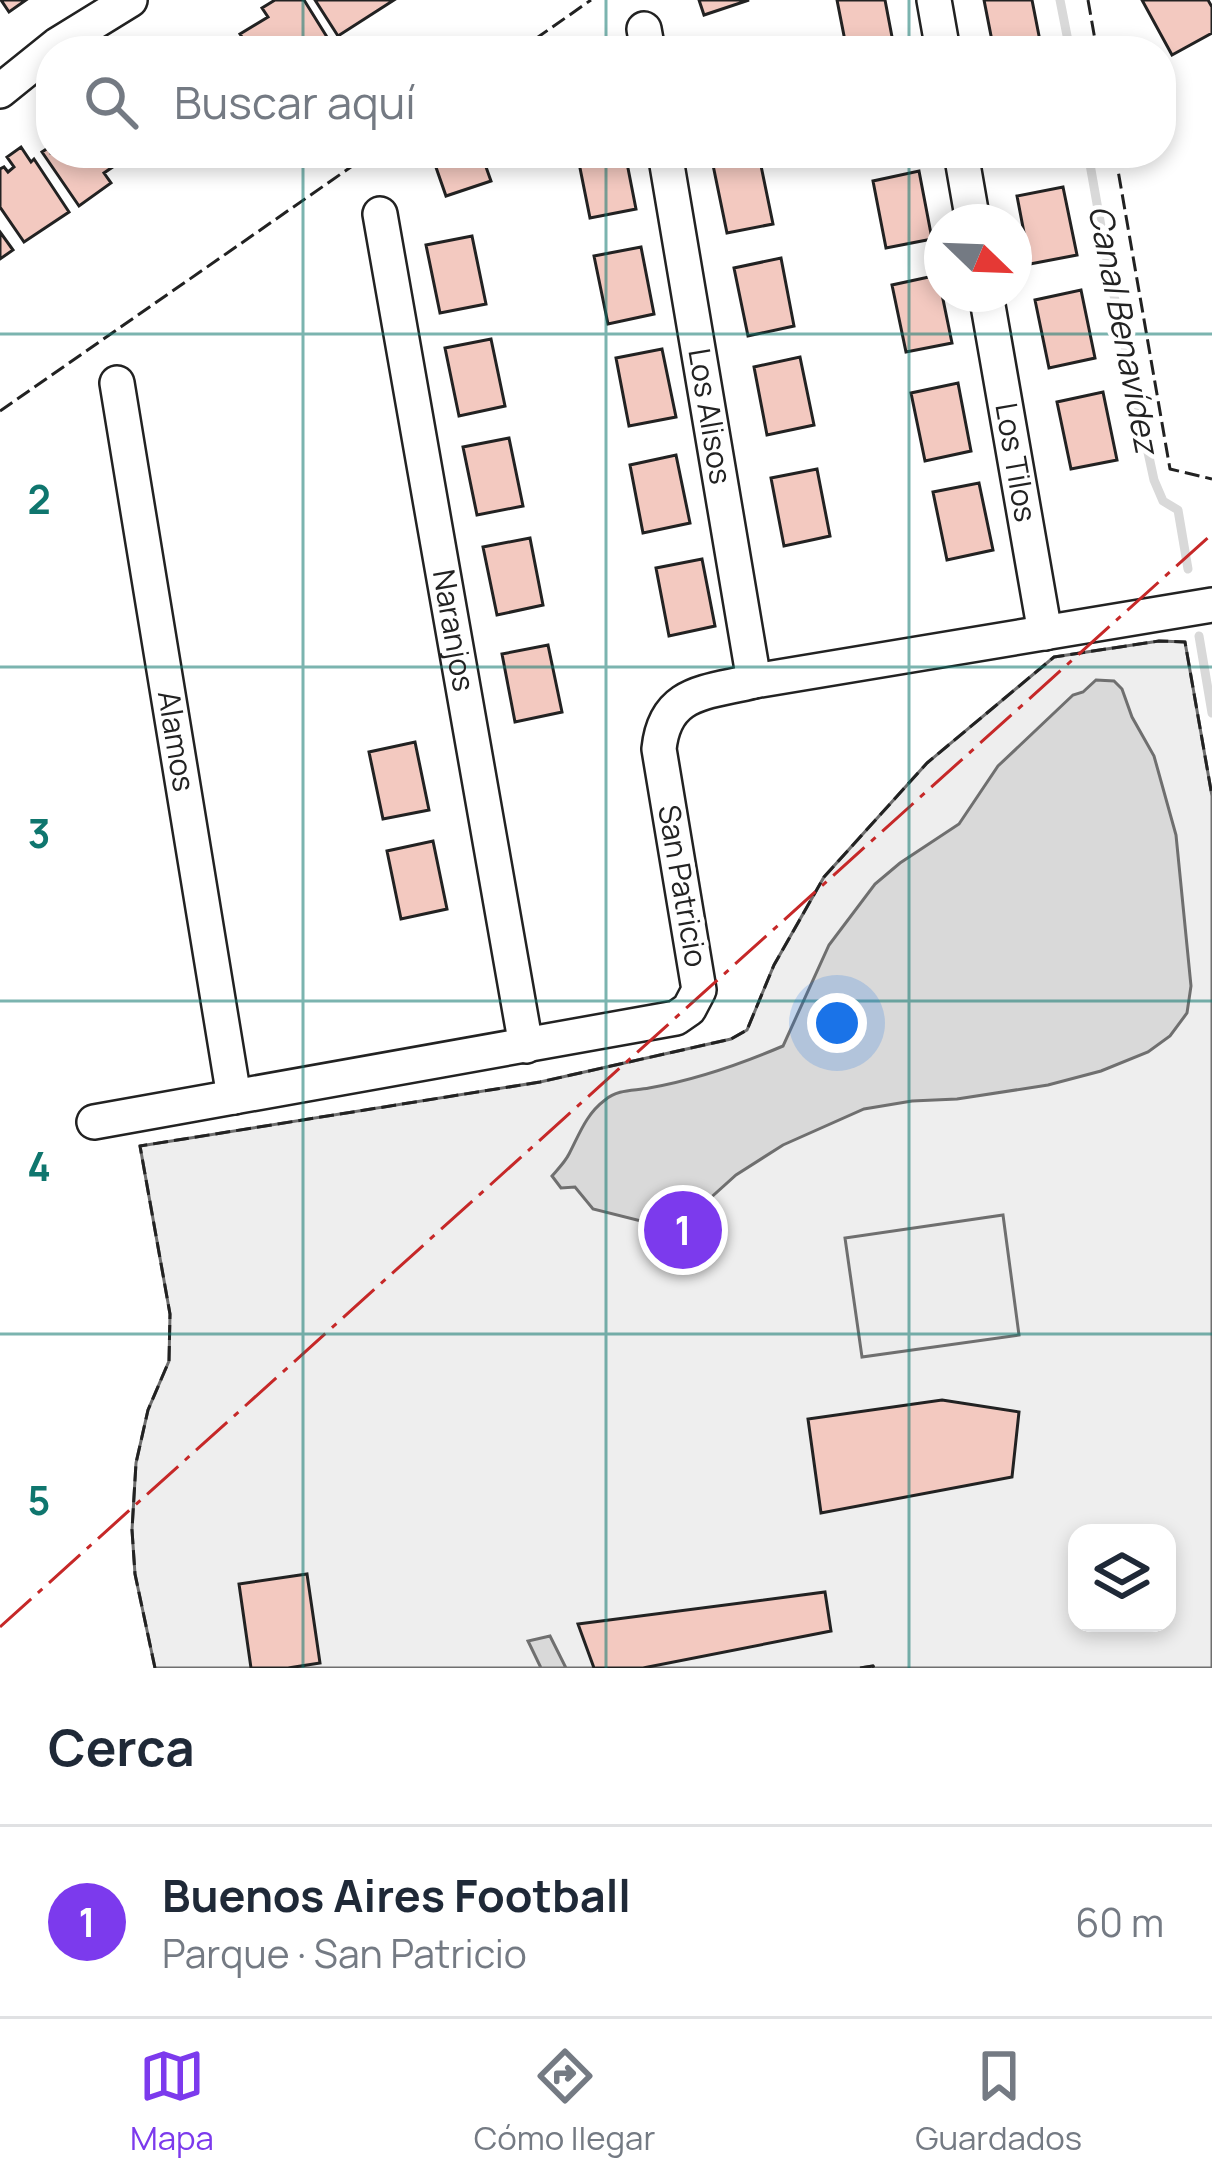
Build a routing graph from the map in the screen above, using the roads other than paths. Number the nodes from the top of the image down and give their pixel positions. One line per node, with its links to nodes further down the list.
1 (130, 0): 3 (street)
2 (934, 0): 4 (street)
3 (72, 36)
4 (940, 36)
5 (36, 62): 6 (street)
6 (0, 91)
7 (668, 168): 15 (street, Los Alisos)
8 (964, 168): 9 (street)
9 (970, 204)
10 (380, 214): 16 (street, Naranjos)
11 (989, 312): 14 (street, Los Tilos)
12 (117, 383): 17 (street, Alamos)
13 (1212, 605): 14 (street, San Patricio)
14 (1046, 633): 15 (street, San Patricio)
15 (754, 681): 16 (street, San Patricio)
16 (526, 1046): 17 (street, San Patricio)
17 (234, 1097): 18 (street, San Patricio)
18 (94, 1122)

